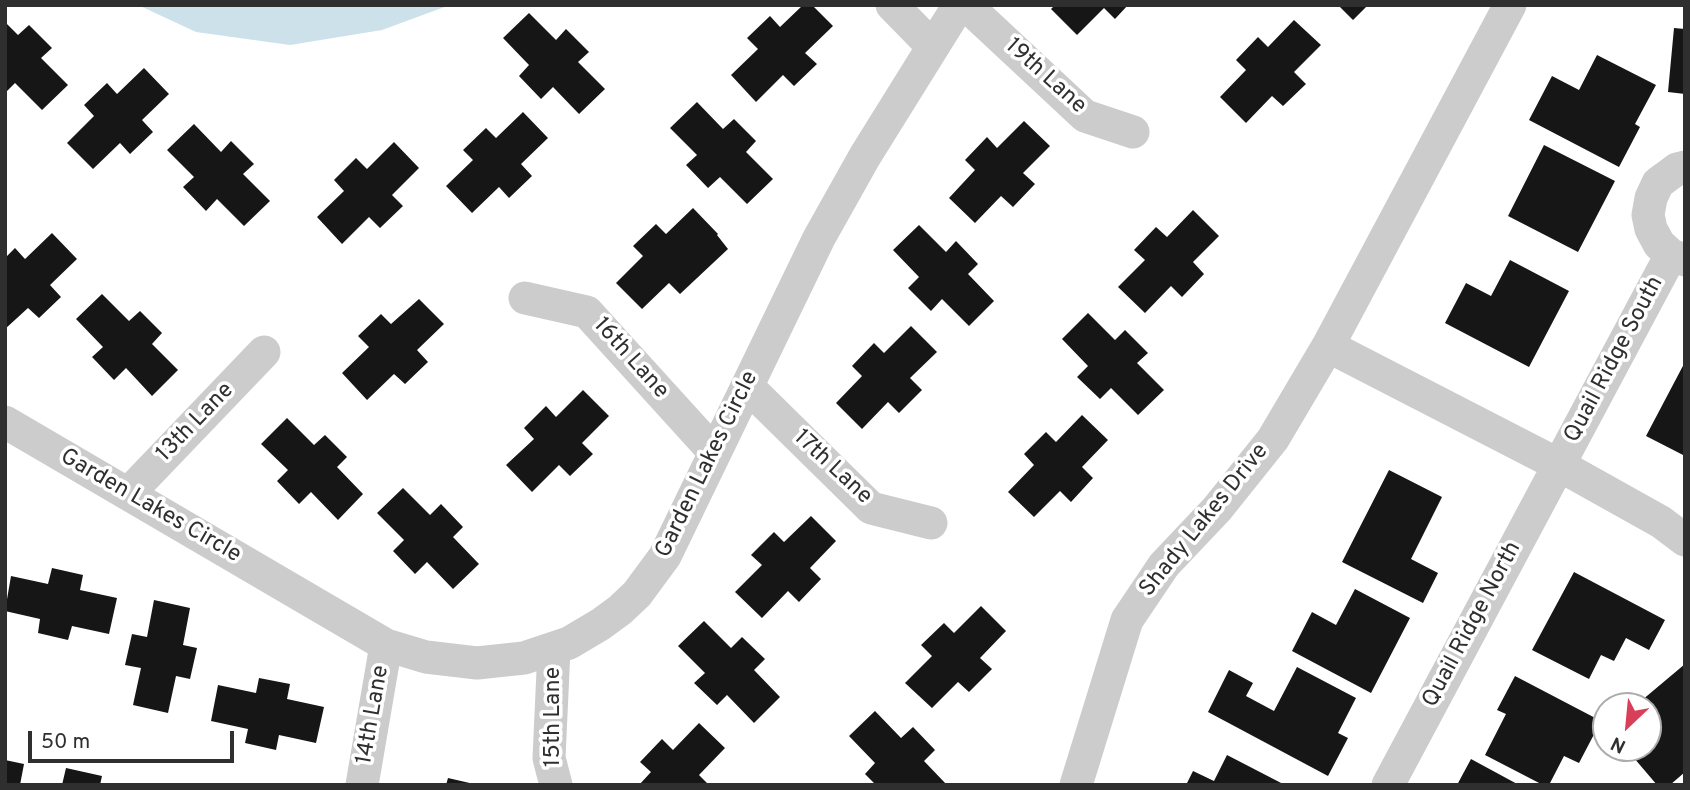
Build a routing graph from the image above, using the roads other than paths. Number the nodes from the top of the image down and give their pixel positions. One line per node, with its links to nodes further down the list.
1 (892, 5): 5 (street)
2 (959, 5): 5 (street, Garden Lakes Circle)
3 (966, 5): 6 (street, 19th Lane)
4 (1510, 5): 10 (street, Shady Lakes Drive)
5 (933, 47): 12 (street, Garden Lakes Circle)
6 (1133, 132)
7 (1685, 167): 8 (street, Quail Ridge South)
8 (1678, 258): 15 (street, Quail Ridge South)
9 (525, 298): 14 (street, 16th Lane)
10 (1328, 346): 15 (street); 23 (street, Shady Lakes Drive)
11 (264, 352): 16 (street, 13th Lane)
12 (747, 386): 14 (street, Garden Lakes Circle); 17 (street, 17th Lane)
13 (5, 422): 16 (street, Garden Lakes Circle)
14 (715, 453): 20 (street, Garden Lakes Circle)
15 (1559, 466): 18 (street); 24 (street, Quail Ridge North)
16 (128, 494): 19 (street, Garden Lakes Circle)
17 (932, 523)
18 (1685, 540)
19 (386, 645): 20 (street, Garden Lakes Circle); 21 (street, 14th Lane)
20 (554, 649): 22 (street, 15th Lane)
21 (362, 785)
22 (556, 785)
23 (1076, 785)
24 (1388, 785)

